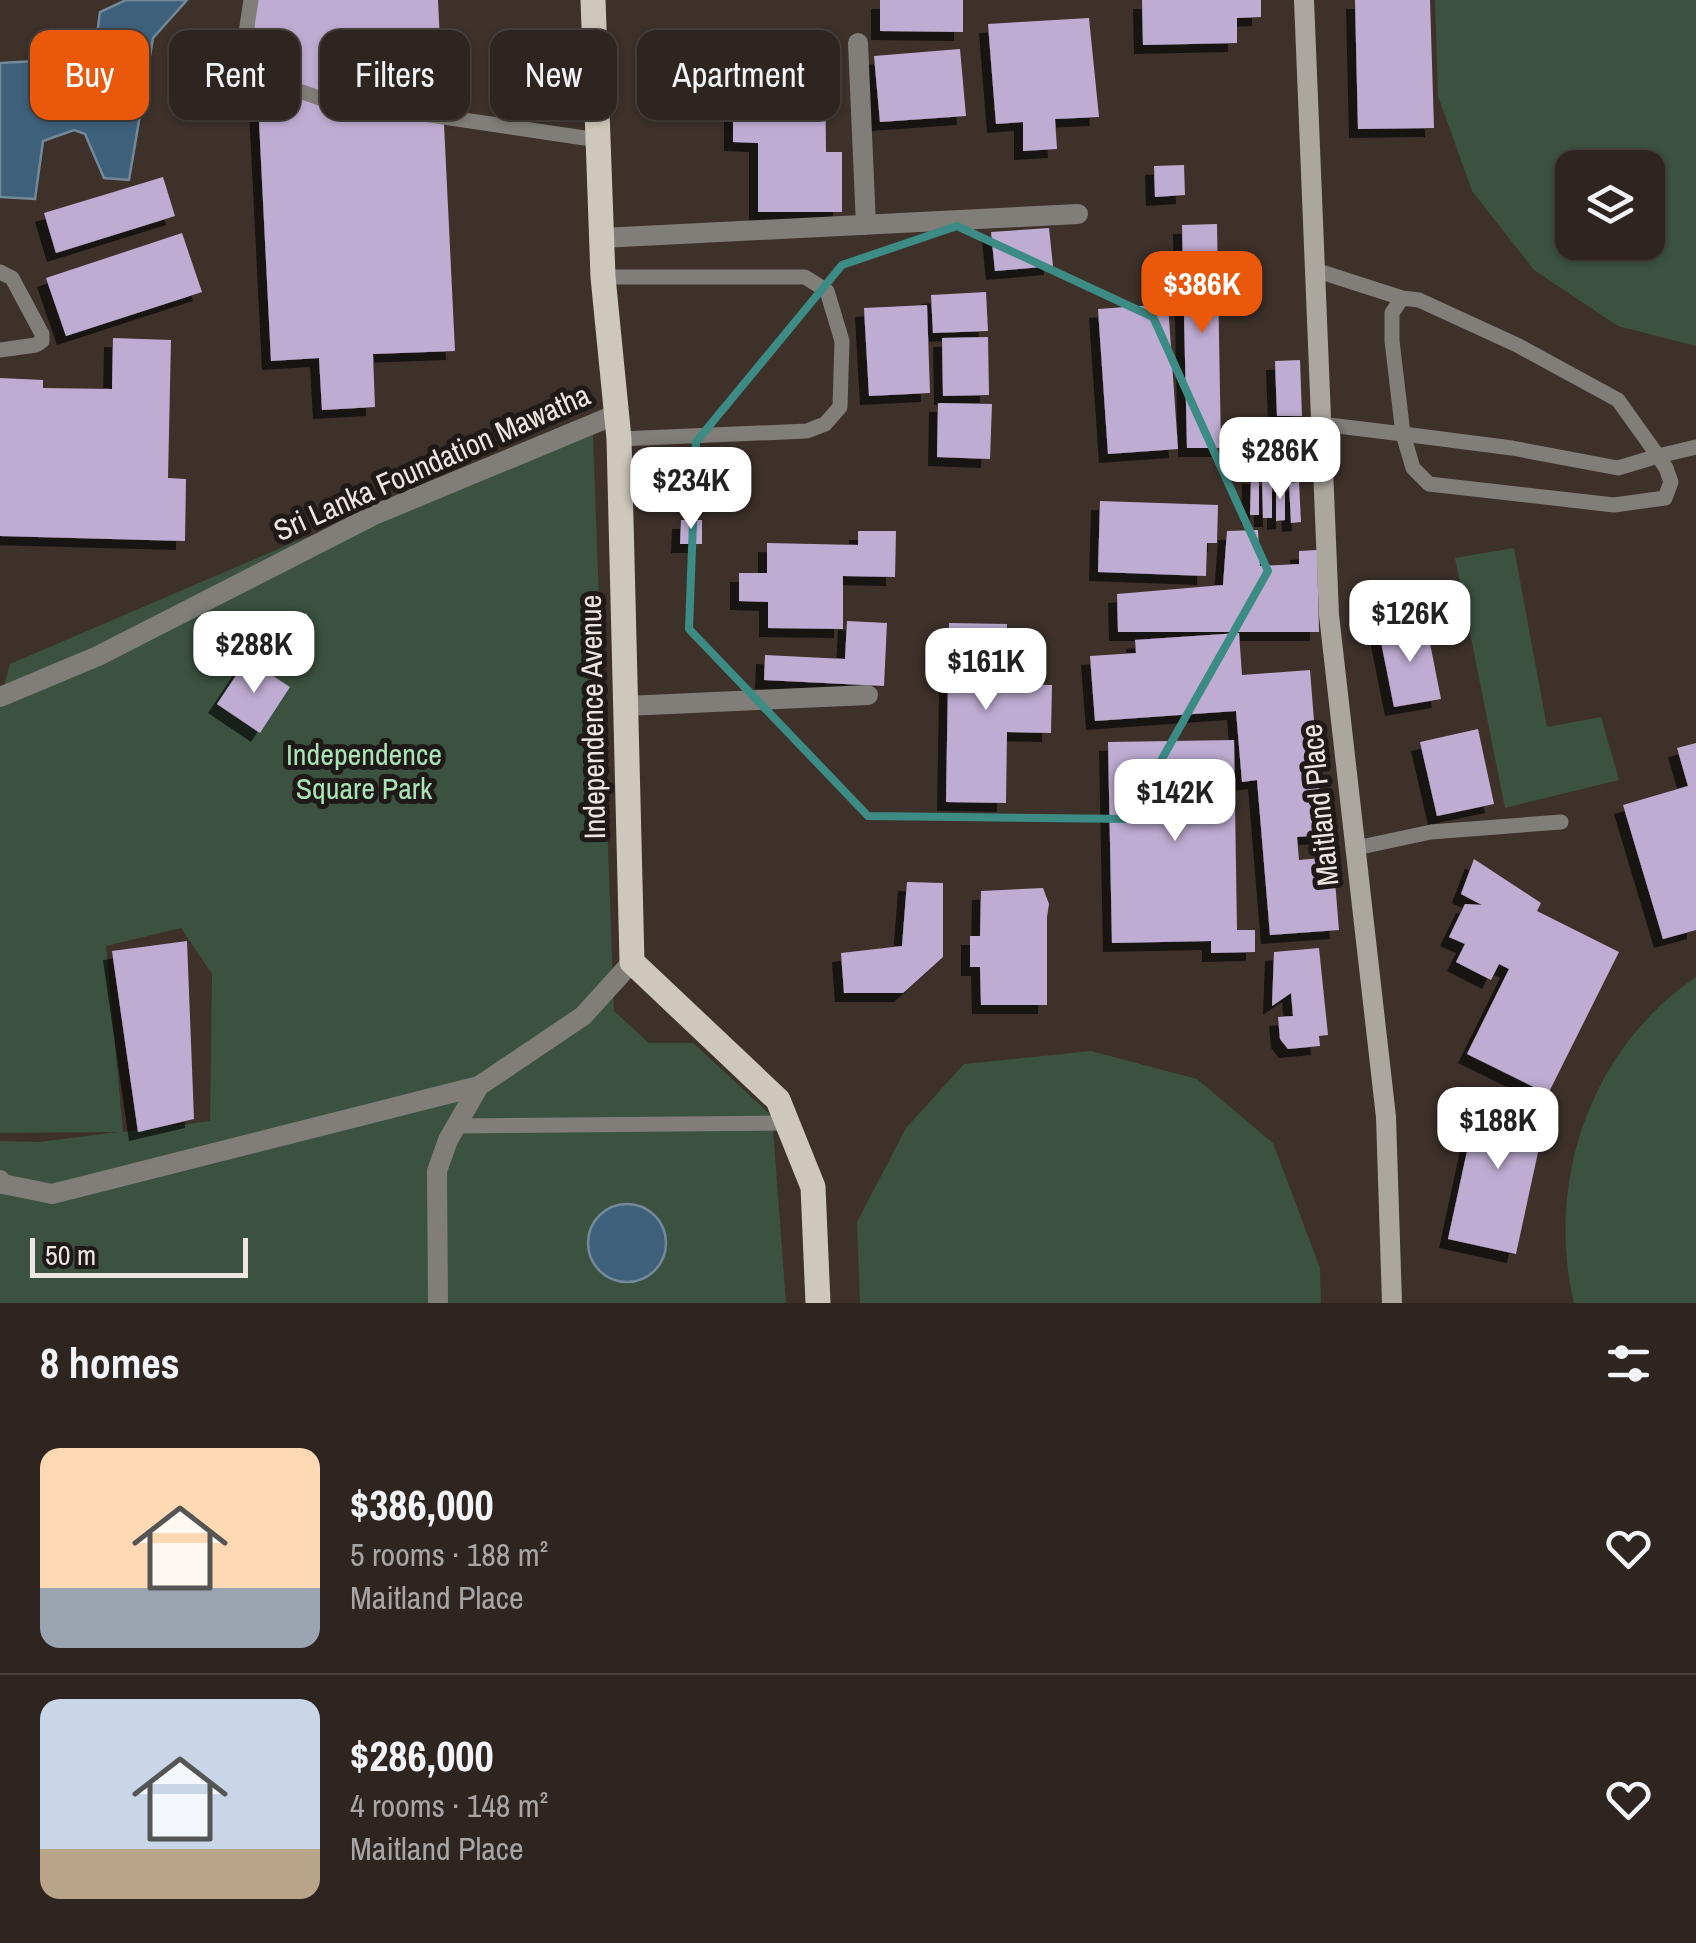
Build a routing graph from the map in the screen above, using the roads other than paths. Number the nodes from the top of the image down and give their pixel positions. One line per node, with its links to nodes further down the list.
1 (251, 0): 5 (lane)
2 (594, 0): 5 (main road, Independence Avenue)
3 (1304, 0): 9 (main road, Maitland Place)
4 (858, 43): 7 (street)
5 (598, 140): 8 (main road, Independence Avenue)
6 (1078, 214): 7 (street)
7 (866, 225): 8 (street)
8 (602, 238): 11 (main road, Independence Avenue)
9 (1315, 270): 12 (lane); 14 (main road, Maitland Place)
10 (0, 272): 13 (lane)
11 (603, 277): 15 (main road, Independence Avenue); 15 (lane)
12 (1402, 298): 16 (lane); 18 (lane)
13 (0, 350)
14 (1321, 424): 16 (lane); 23 (main road, Maitland Place)
15 (618, 426): 20 (street, Sri Lanka Foundation Mawatha); 21 (main road, Independence Avenue)
16 (1402, 434): 18 (lane); 18 (lane)
17 (1696, 447): 18 (lane)
18 (1658, 456)
19 (868, 695): 21 (street)
20 (0, 697)
21 (626, 706): 24 (main road, Independence Avenue)
22 (1561, 822): 23 (lane)
23 (1356, 848): 31 (main road, Maitland Place)
24 (632, 962): 25 (street); 26 (main road)
25 (479, 1086): 27 (street); 28 (street)
26 (786, 1123): 27 (lane); 30 (main road)
27 (456, 1126): 29 (street)
28 (0, 1180)
29 (438, 1303)
30 (818, 1303)
31 (1392, 1303)

